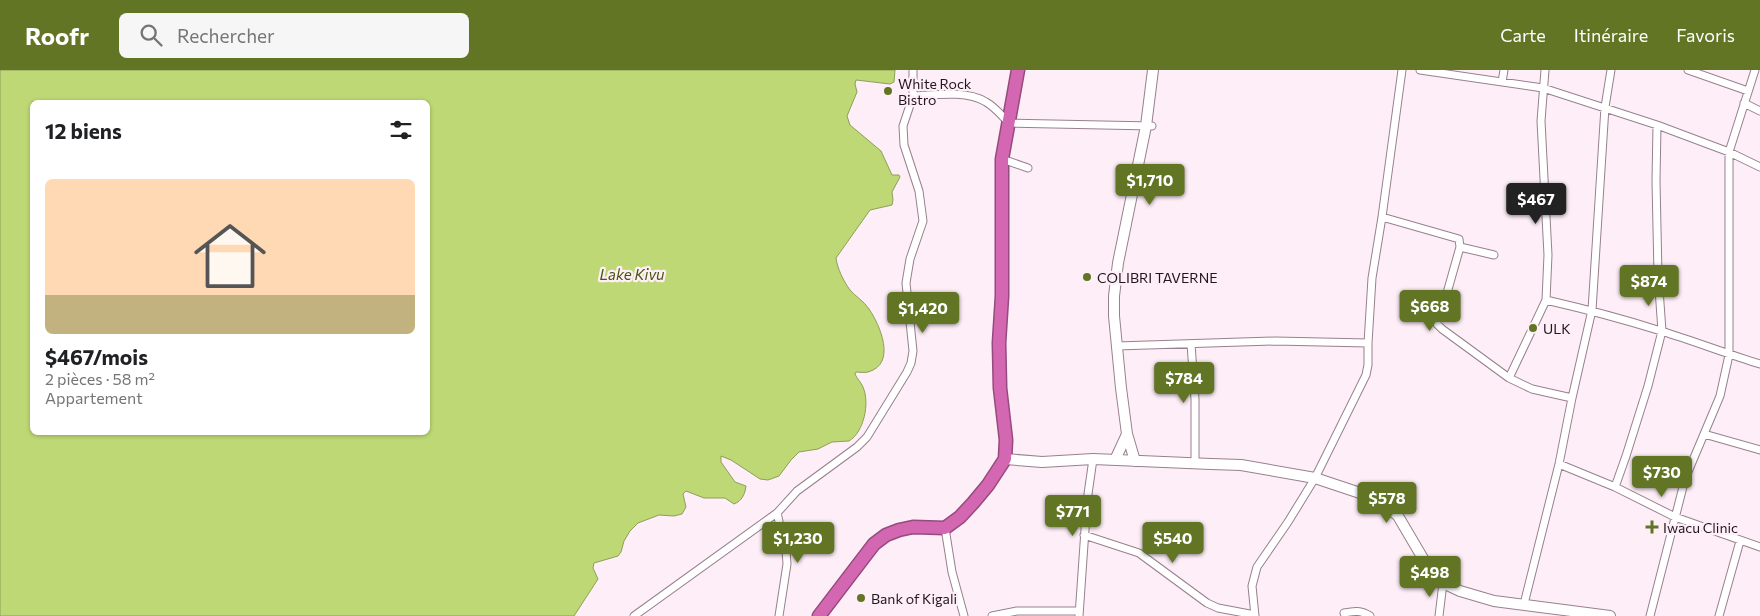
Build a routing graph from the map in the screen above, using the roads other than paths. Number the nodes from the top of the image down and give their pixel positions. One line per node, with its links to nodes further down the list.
1 (913, 70): 15 (street)
2 (1018, 70): 19 (highway)
3 (1152, 70): 21 (street)
4 (1158, 70): 21 (street)
5 (1402, 70): 26 (street)
6 (1420, 70): 12 (street)
7 (1504, 70): 12 (street)
8 (1545, 70): 13 (street)
9 (1611, 70): 17 (street)
10 (1688, 70): 14 (street)
11 (1755, 70): 14 (street)
12 (1502, 82): 13 (street)
13 (1542, 88): 17 (street); 29 (street)
14 (1748, 91): 16 (street)
15 (912, 96): 19 (street); 50 (street)
16 (1744, 103): 18 (street); 22 (street)
17 (1605, 107): 20 (street); 30 (street)
18 (1760, 111)
19 (1009, 123): 21 (street); 23 (highway)
20 (1657, 124): 22 (street); 31 (street)
21 (1149, 126): 34 (street)
22 (1729, 152): 24 (street); 35 (street)
23 (1002, 159): 25 (street); 42 (highway)
24 (1760, 167)
25 (1028, 168)
26 (1382, 217): 27 (street); 32 (street)
27 (1460, 246): 28 (street); 37 (street)
28 (1494, 254)
29 (1546, 300): 30 (street); 37 (street)
30 (1592, 310): 31 (street); 38 (street)
31 (1662, 331): 35 (street); 49 (street)
32 (1368, 343): 33 (street); 48 (street)
33 (1191, 344): 34 (street); 46 (street)
34 (1117, 346): 39 (street)
35 (1729, 354): 36 (street); 40 (street)
36 (1760, 364)
37 (1509, 378): 38 (street)
38 (1572, 398): 47 (street)
39 (1127, 434): 44 (street); 45 (street)
40 (1704, 434): 41 (street); 51 (street)
41 (1760, 450)
42 (1005, 459): 43 (street); 52 (highway)
43 (1093, 459): 44 (street); 53 (street)
44 (1115, 460): 45 (street)
45 (1135, 461): 46 (street)
46 (1195, 463): 48 (street)
47 (1559, 464): 49 (street); 57 (street)
48 (1315, 478): 56 (street); 66 (street)
49 (1614, 487): 51 (street)
50 (777, 513): 61 (street); 62 (street)
51 (1675, 517): 54 (street); 70 (street)
52 (945, 528): 63 (highway); 64 (street)
53 (1084, 535): 60 (street); 66 (street)
54 (1740, 541): 55 (street); 71 (street)
55 (1760, 547)
56 (1443, 583): 57 (street); 68 (street)
57 (1524, 604): 69 (street)
58 (1344, 613): 67 (street)
59 (1017, 614): 60 (street); 65 (street)
60 (1079, 614)
61 (634, 616)
62 (779, 616)
63 (819, 616)
64 (964, 616)
65 (992, 616)
66 (1255, 616)
67 (1370, 616)
68 (1439, 616)
69 (1610, 616)
70 (1650, 616)
71 (1719, 616)

